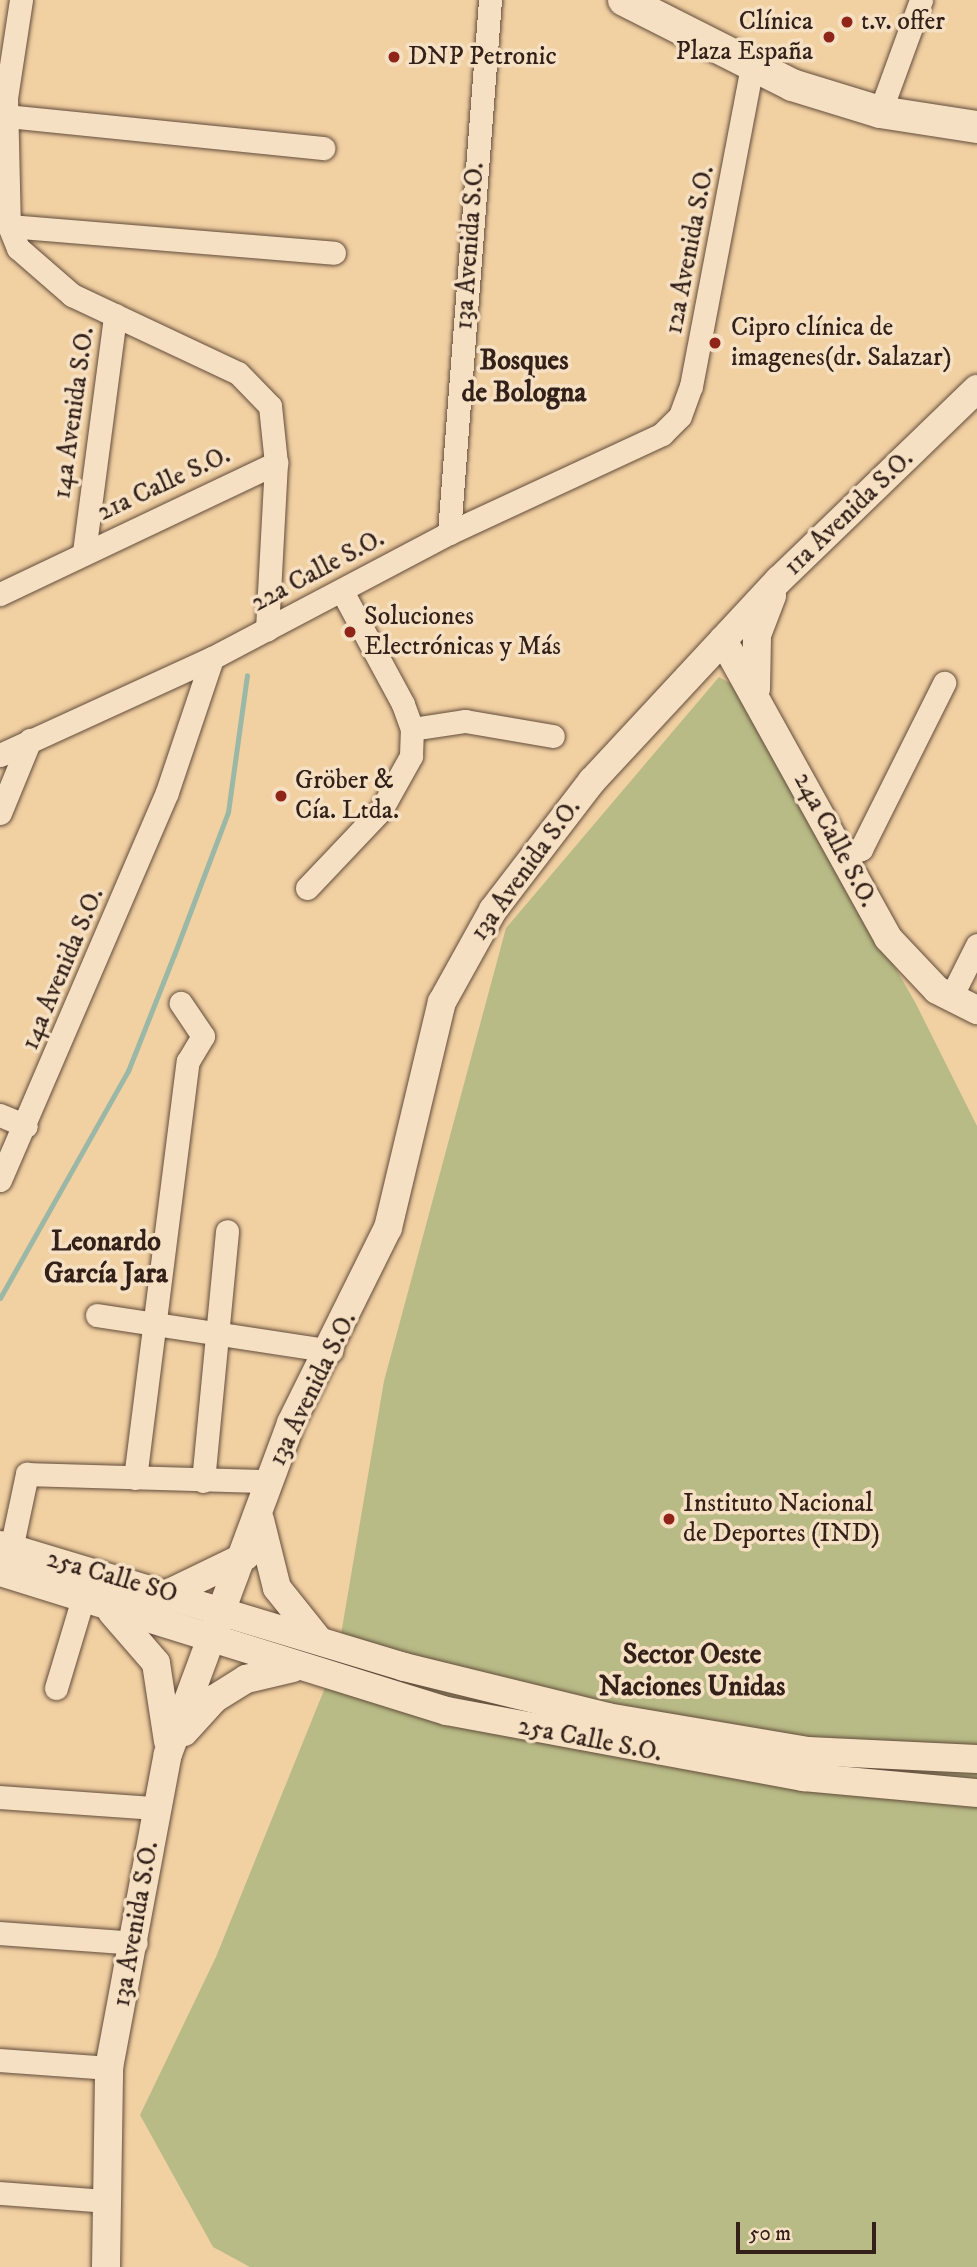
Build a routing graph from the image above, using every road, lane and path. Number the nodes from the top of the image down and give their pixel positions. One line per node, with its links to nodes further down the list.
1 (20, 0): 7 (street, 14a Avenida S.O.)
2 (490, 0): 17 (street, 13a Avenida S.O.)
3 (624, 0): 5 (main road)
4 (921, 0): 6 (street)
5 (752, 67): 6 (main road); 15 (street, 12a Avenida S.O.)
6 (880, 111): 8 (main road)
7 (7, 116): 9 (street); 10 (street, 14a Avenida S.O.)
8 (977, 127)
9 (323, 148)
10 (4, 192): 11 (street, 14a Avenida S.O.)
11 (9, 226): 12 (street); 13 (street, 14a Avenida S.O.)
12 (334, 253)
13 (115, 315): 16 (street); 18 (street, 14a Avenida S.O.)
14 (977, 389): 19 (street, 11a Avenida S.O.)
15 (662, 434): 17 (street, 22a Calle S.O.)
16 (276, 463): 18 (street, 21a Calle S.O.); 22 (street)
17 (449, 533): 20 (street, 22a Calle S.O.)
18 (84, 552): 21 (street, 21a Calle S.O.)
19 (779, 580): 23 (street, 11a Avenida S.O.); 26 (street)
20 (342, 591): 22 (street, 22a Calle S.O.); 27 (street)
21 (0, 594)
22 (267, 630): 24 (street, 22a Calle S.O.)
23 (723, 640): 26 (street, 24a Calle S.O.); 45 (street, 13a Avenida S.O.)
24 (212, 659): 29 (street, 22a Calle S.O.); 39 (street, 14a Avenida S.O.)
25 (944, 683): 32 (street)
26 (755, 689): 32 (street, 24a Calle S.O.)
27 (412, 729): 28 (street); 33 (street)
28 (553, 736)
29 (30, 740): 30 (street, 22a Calle S.O.); 31 (street)
30 (0, 755)
31 (0, 813)
32 (843, 857): 35 (street, 24a Calle S.O.)
33 (307, 888)
34 (977, 945): 35 (street)
35 (951, 997): 37 (street, 24a Calle S.O.)
36 (181, 1003): 43 (street)
37 (977, 1010)
38 (0, 1115): 39 (street)
39 (26, 1126): 40 (street, 14a Avenida S.O.)
40 (0, 1180)
41 (227, 1231): 44 (street)
42 (97, 1315): 43 (street)
43 (154, 1324): 44 (street); 46 (street)
44 (217, 1334): 45 (street); 47 (street)
45 (331, 1351): 48 (street, 13a Avenida S.O.)
46 (135, 1478): 47 (street); 50 (street)
47 (203, 1481): 48 (street)
48 (267, 1481): 49 (street, 13a Avenida S.O.)
49 (259, 1518): 51 (street, 13a Avenida S.O.); 56 (street)
50 (4, 1555): 52 (street, 25a Calle SO); 53 (street, 25a Calle SO)
51 (246, 1556): 52 (street); 54 (street, 13a Avenida S.O.)
52 (169, 1593): 54 (street, 25a Calle SO)
53 (94, 1602): 55 (street, 25a Calle SO); 58 (street); 59 (street)
54 (223, 1610): 55 (street, 13a Avenida S.O.); 56 (street, 25a Calle S.O.)
55 (211, 1640): 57 (street, 25a Calle S.O.); 59 (street, 13a Avenida S.O.)
56 (321, 1642): 61 (street, 25a Calle S.O.)
57 (309, 1669): 59 (street); 61 (street, 25a Calle S.O.)
58 (56, 1688)
59 (168, 1754): 64 (street, 13a Avenida S.O.)
60 (977, 1759): 61 (street, 25a Calle S.O.)
61 (806, 1764): 62 (street, 25a Calle S.O.)
62 (977, 1793)
63 (0, 1797): 64 (street)
64 (155, 1808): 66 (street, 13a Avenida S.O.)
65 (0, 1933): 66 (street)
66 (135, 1943): 68 (street, 13a Avenida S.O.)
67 (0, 2060): 68 (street)
68 (109, 2068): 70 (street, 13a Avenida S.O.)
69 (0, 2193): 70 (street)
70 (107, 2201): 71 (street, 13a Avenida S.O.)
71 (106, 2267)

